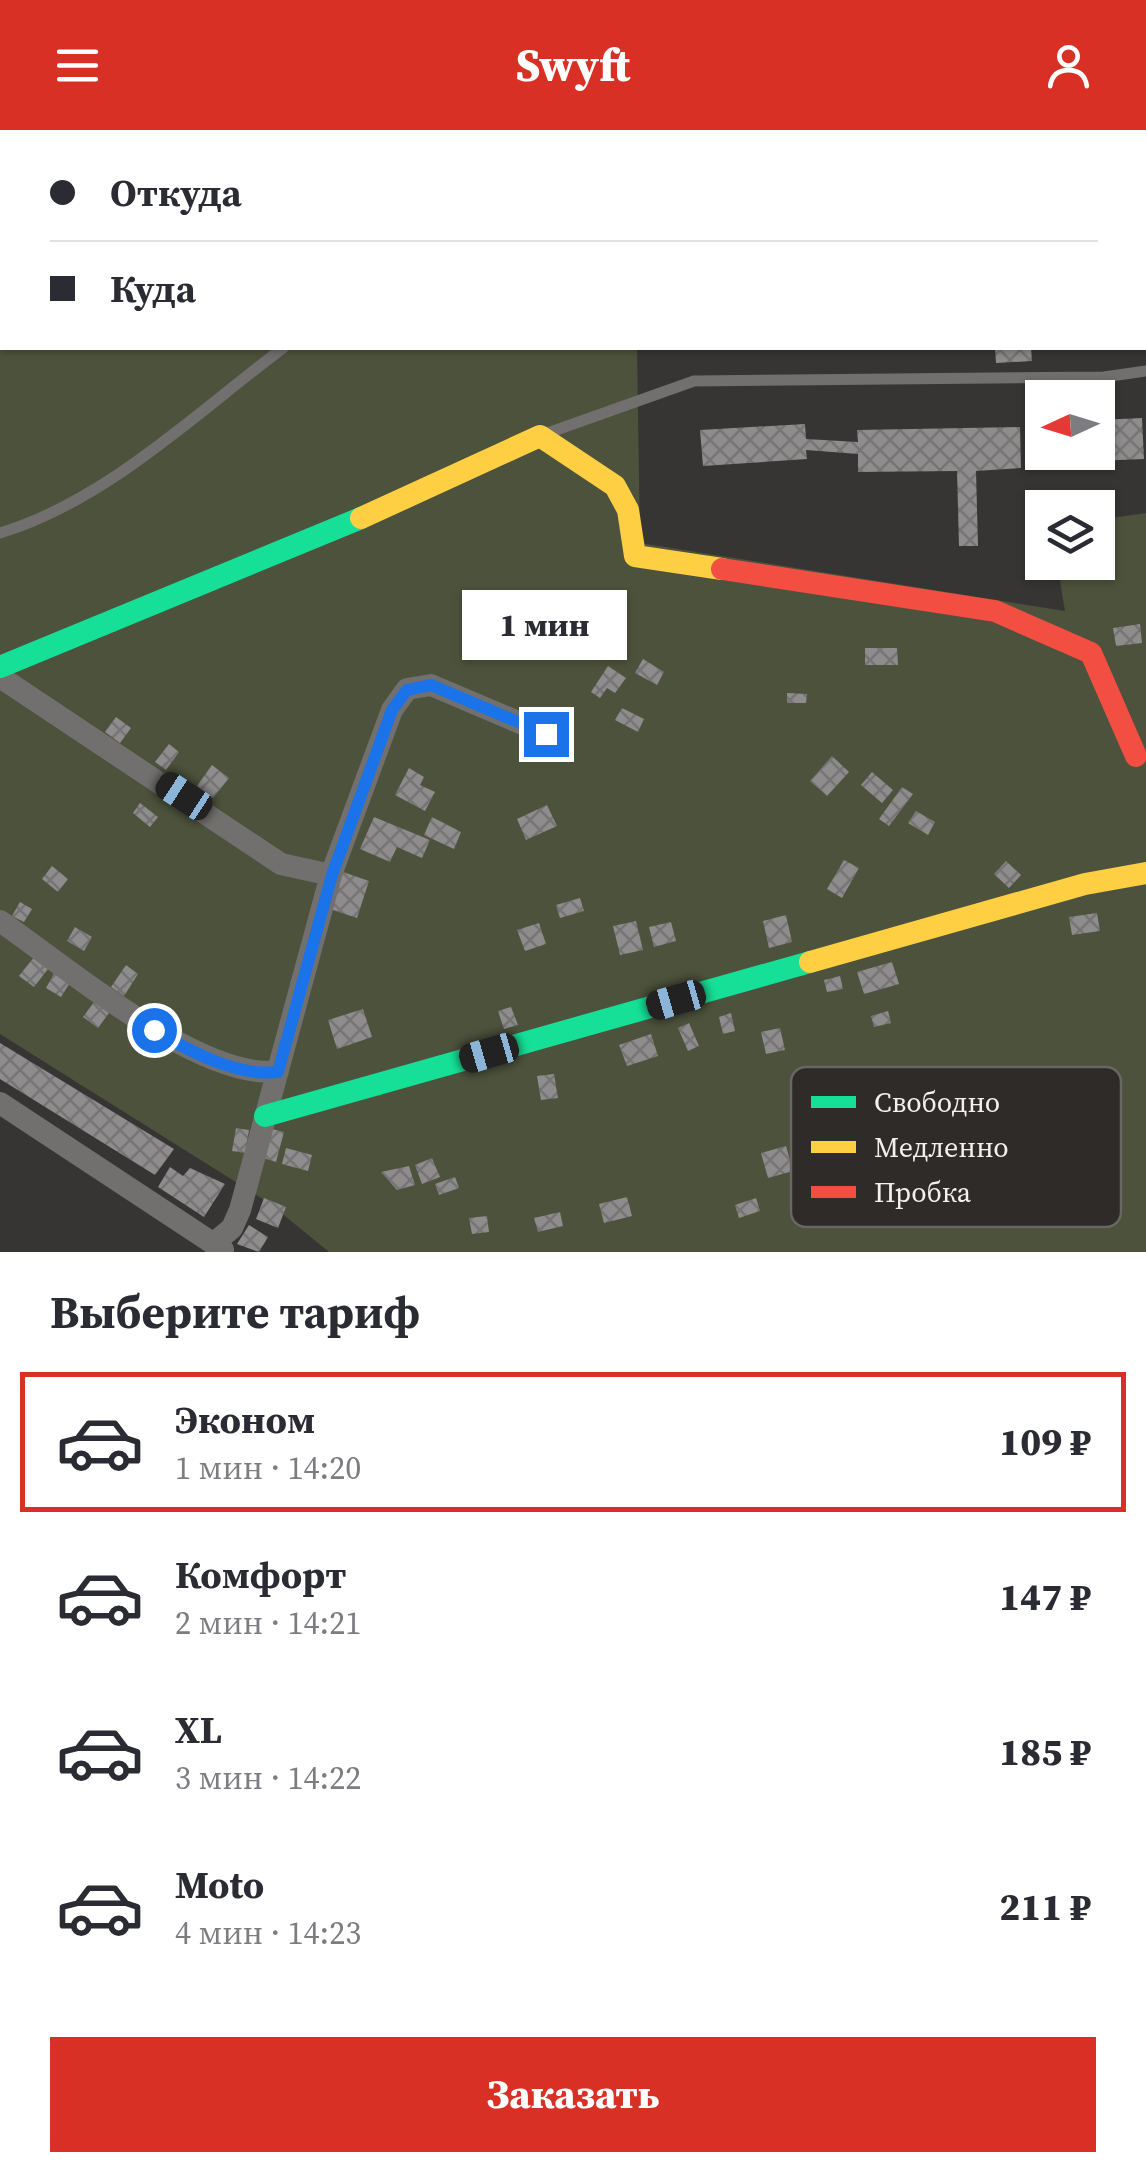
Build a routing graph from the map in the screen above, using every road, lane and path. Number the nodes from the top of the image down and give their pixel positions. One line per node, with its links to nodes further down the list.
1 (280, 350): 4 (lane)
2 (1146, 371): 3 (lane)
3 (540, 436): 5 (street); 8 (street)
4 (0, 534)
5 (0, 666)
6 (0, 677): 10 (street)
7 (546, 734): 10 (street)
8 (1143, 759)
9 (1146, 873): 14 (street)
10 (332, 875): 12 (street)
11 (0, 921): 12 (street)
12 (278, 1072): 14 (street)
13 (0, 1103): 15 (street)
14 (266, 1116): 15 (street)
15 (219, 1248)

